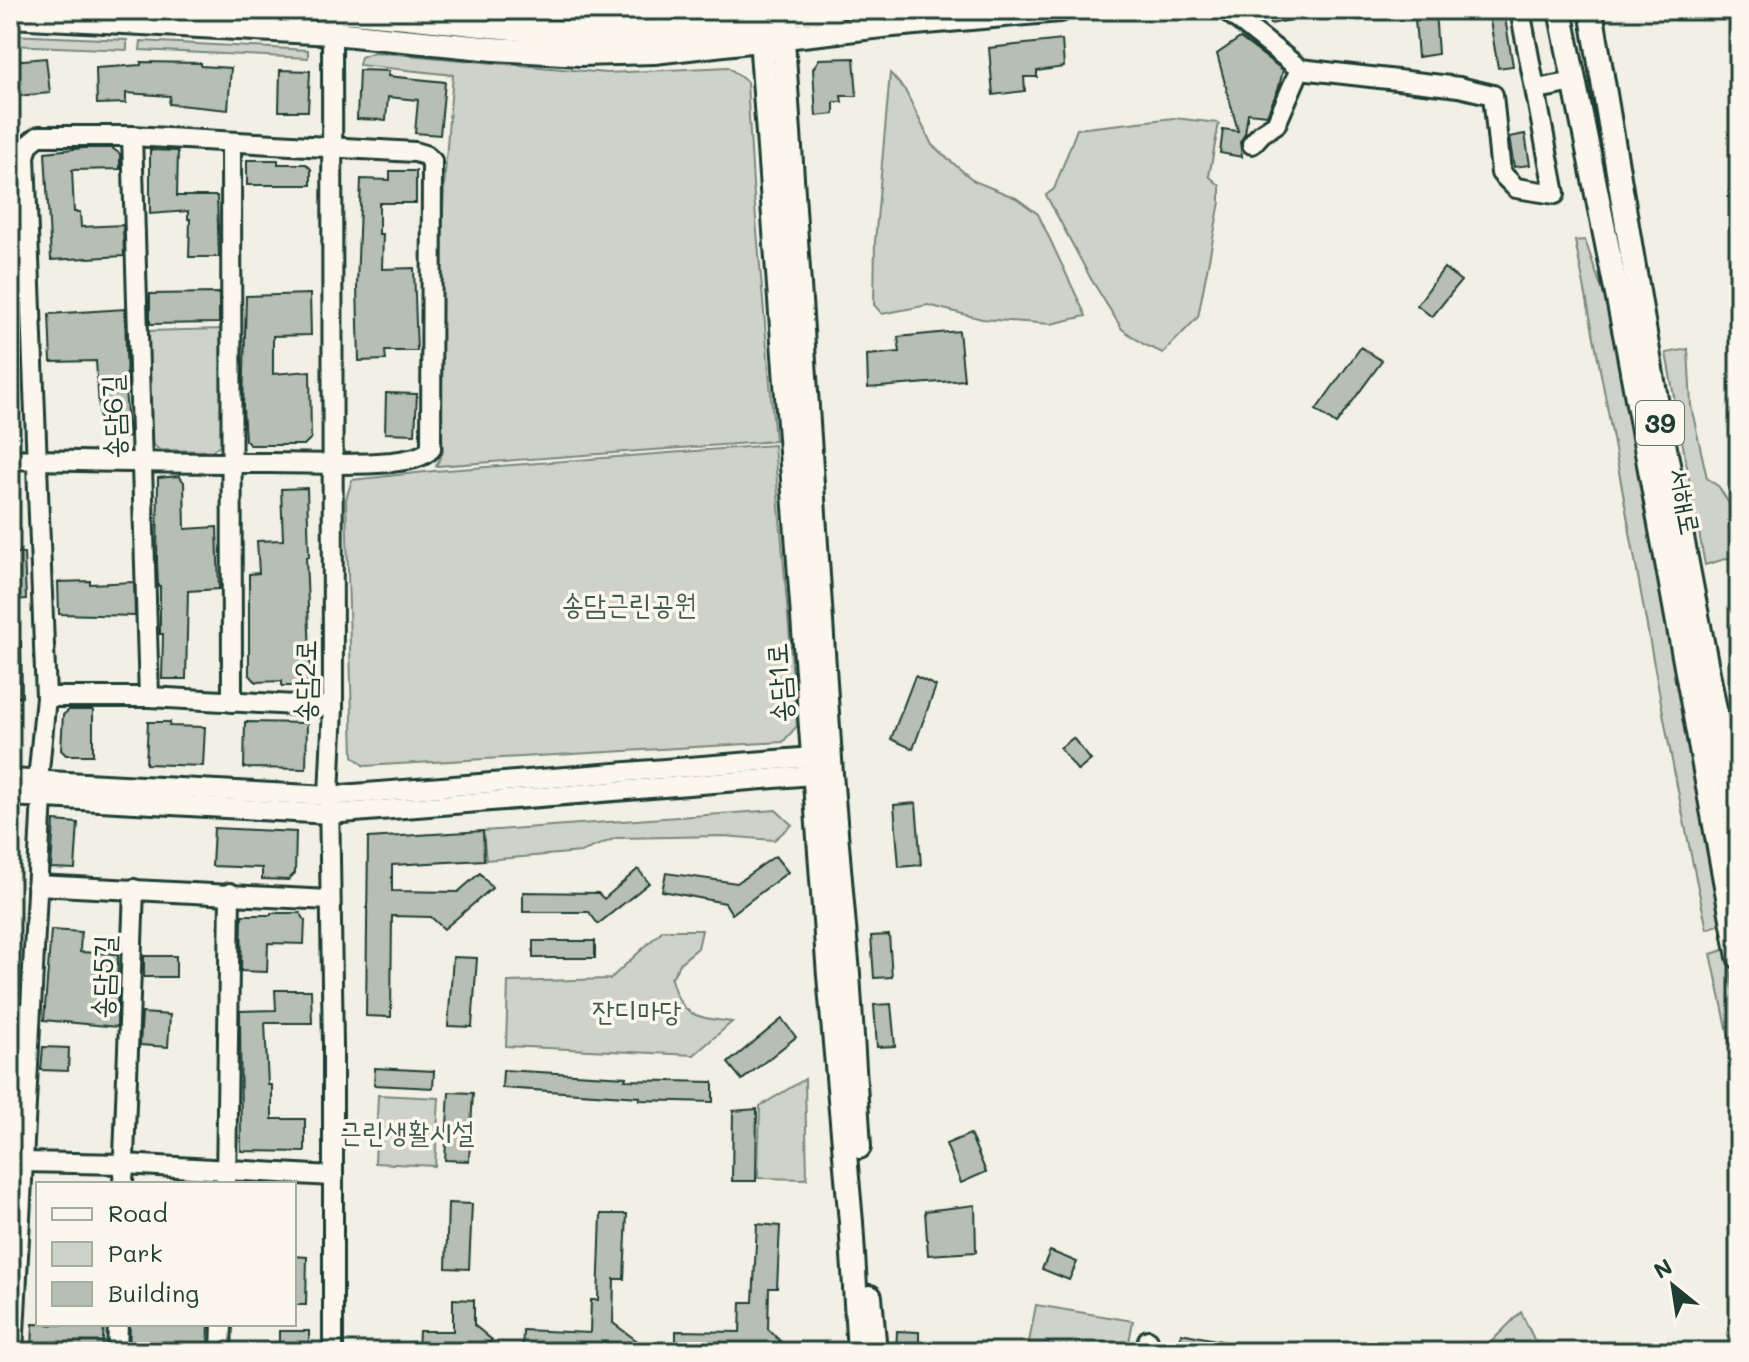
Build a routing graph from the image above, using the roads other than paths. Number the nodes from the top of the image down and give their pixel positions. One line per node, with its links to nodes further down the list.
1 (321, 10): 9 (main road)
2 (833, 10): 10 (main road)
3 (1060, 10): 10 (main road)
4 (1226, 10): 11 (street)
5 (1520, 10): 13 (street)
6 (1560, 10): 12 (main road, 서해로 / 39)
7 (1591, 10): 32 (main road, 서해로 / 39)
8 (10, 16): 9 (main road)
9 (332, 18): 10 (main road); 17 (street, 송담2로)
10 (771, 21): 27 (main road, 송담1로)
11 (1300, 69): 13 (street); 16 (street)
12 (1574, 82): 13 (street); 37 (main road, 서해로 / 39)
13 (1537, 89)
14 (132, 136): 15 (street); 19 (street); 20 (street, 송담6길)
15 (231, 142): 17 (street); 21 (street)
16 (1252, 144)
17 (334, 148): 22 (street, 송담2로); 22 (street)
18 (10, 459): 19 (street)
19 (35, 460): 20 (street); 23 (street)
20 (142, 462): 21 (street); 24 (street, 송담6길)
21 (233, 463): 22 (street); 25 (street)
22 (332, 463): 26 (street, 송담2로)
23 (46, 697): 24 (street); 29 (street)
24 (149, 697): 25 (street)
25 (232, 702): 26 (street)
26 (333, 707): 31 (street, 송담2로)
27 (822, 765): 31 (street); 49 (main road, 송담1로); 50 (main road, 송담1로)
28 (10, 779): 29 (street)
29 (40, 789): 30 (street); 31 (street); 33 (street)
30 (10, 796)
31 (329, 805): 36 (street, 송담2로)
32 (1739, 835)
33 (37, 885): 34 (street); 38 (street)
34 (134, 889): 35 (street); 39 (street, 송담5길)
35 (230, 893): 36 (street); 41 (street)
36 (330, 900): 40 (street, 송담2로)
37 (1739, 957)
38 (23, 1162): 39 (street); 45 (street)
39 (124, 1164): 41 (street); 42 (street, 송담5길)
40 (332, 1176): 41 (street); 48 (street, 송담2로)
41 (226, 1177)
42 (123, 1182)
43 (118, 1326): 46 (street)
44 (222, 1326): 47 (street)
45 (13, 1352)
46 (117, 1352)
47 (221, 1352)
48 (333, 1352)
49 (859, 1352)
50 (875, 1352)

